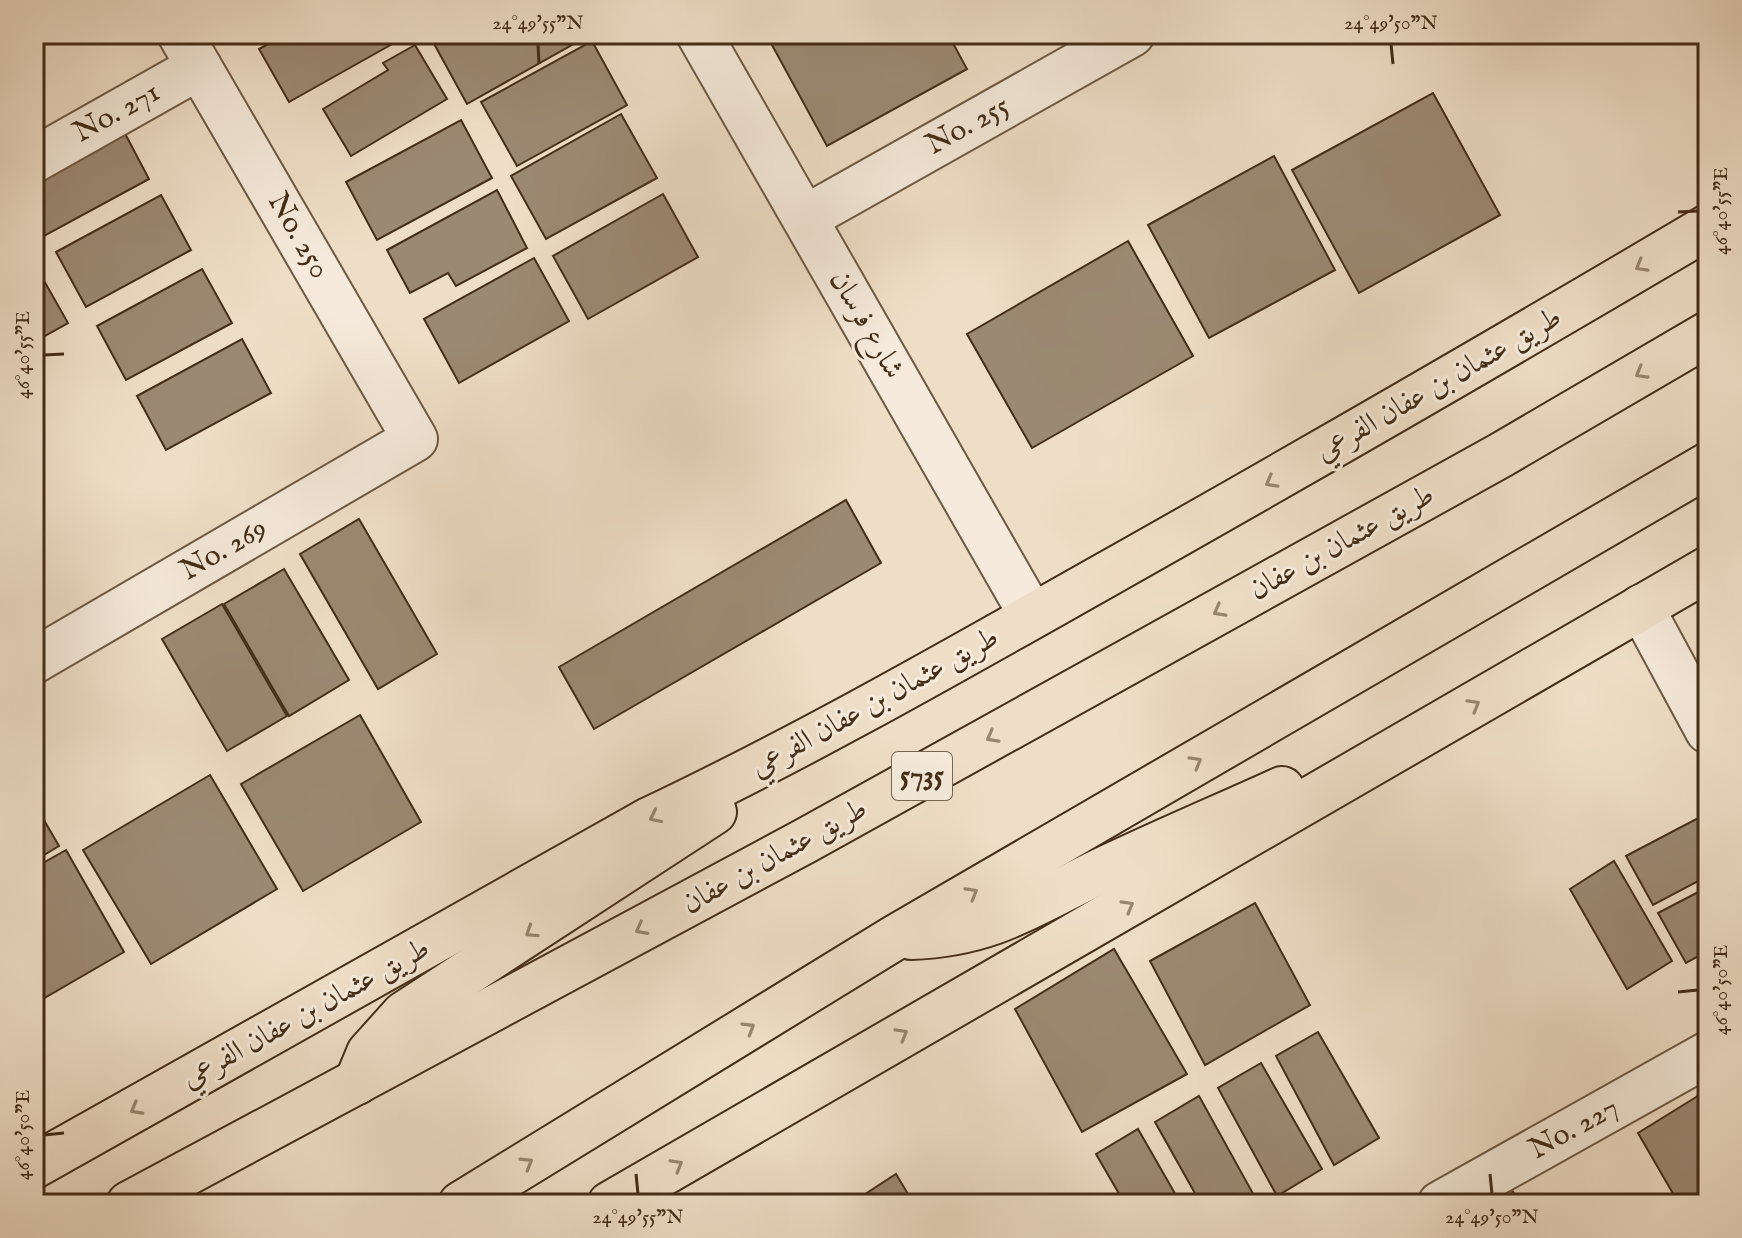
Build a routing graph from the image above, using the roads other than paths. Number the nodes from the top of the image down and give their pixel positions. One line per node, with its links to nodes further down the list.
1 (699, 34): 5 (street, شارع فرسان)
2 (1132, 34): 5 (street, No. 255)
3 (190, 50): 4 (street, No. 271); 8 (street, No. 250)
4 (34, 160)
5 (805, 218): 12 (street, شارع فرسان)
6 (1708, 227): 12 (main road, طريق عثمان بن عفان الفرعي, one-way to 12)
7 (1708, 334): 19 (main road, طريق عثمان بن عفان / 5735, one-way to 19)
8 (415, 439): 13 (street, No. 269)
9 (1708, 465): 17 (main road, one-way to 9)
10 (1708, 569): 11 (main road)
11 (1641, 607): 14 (street); 15 (main road, one-way to 11)
12 (1032, 616): 16 (main road, طريق عثمان بن عفان الفرعي)
13 (34, 661)
14 (1708, 731)
15 (1422, 735): 17 (main road); 23 (main road, one-way to 15)
16 (751, 772): 19 (main road, one-way to 19); 20 (main road, طريق عثمان بن عفان الفرعي, one-way to 20)
17 (896, 937): 22 (main road, one-way to 17)
18 (1708, 1054): 24 (street, No. 227)
19 (357, 1082): 21 (main road, طريق عثمان بن عفان / 5735)
20 (34, 1166)
21 (129, 1204)
22 (461, 1204)
23 (610, 1204)
24 (1440, 1204)

